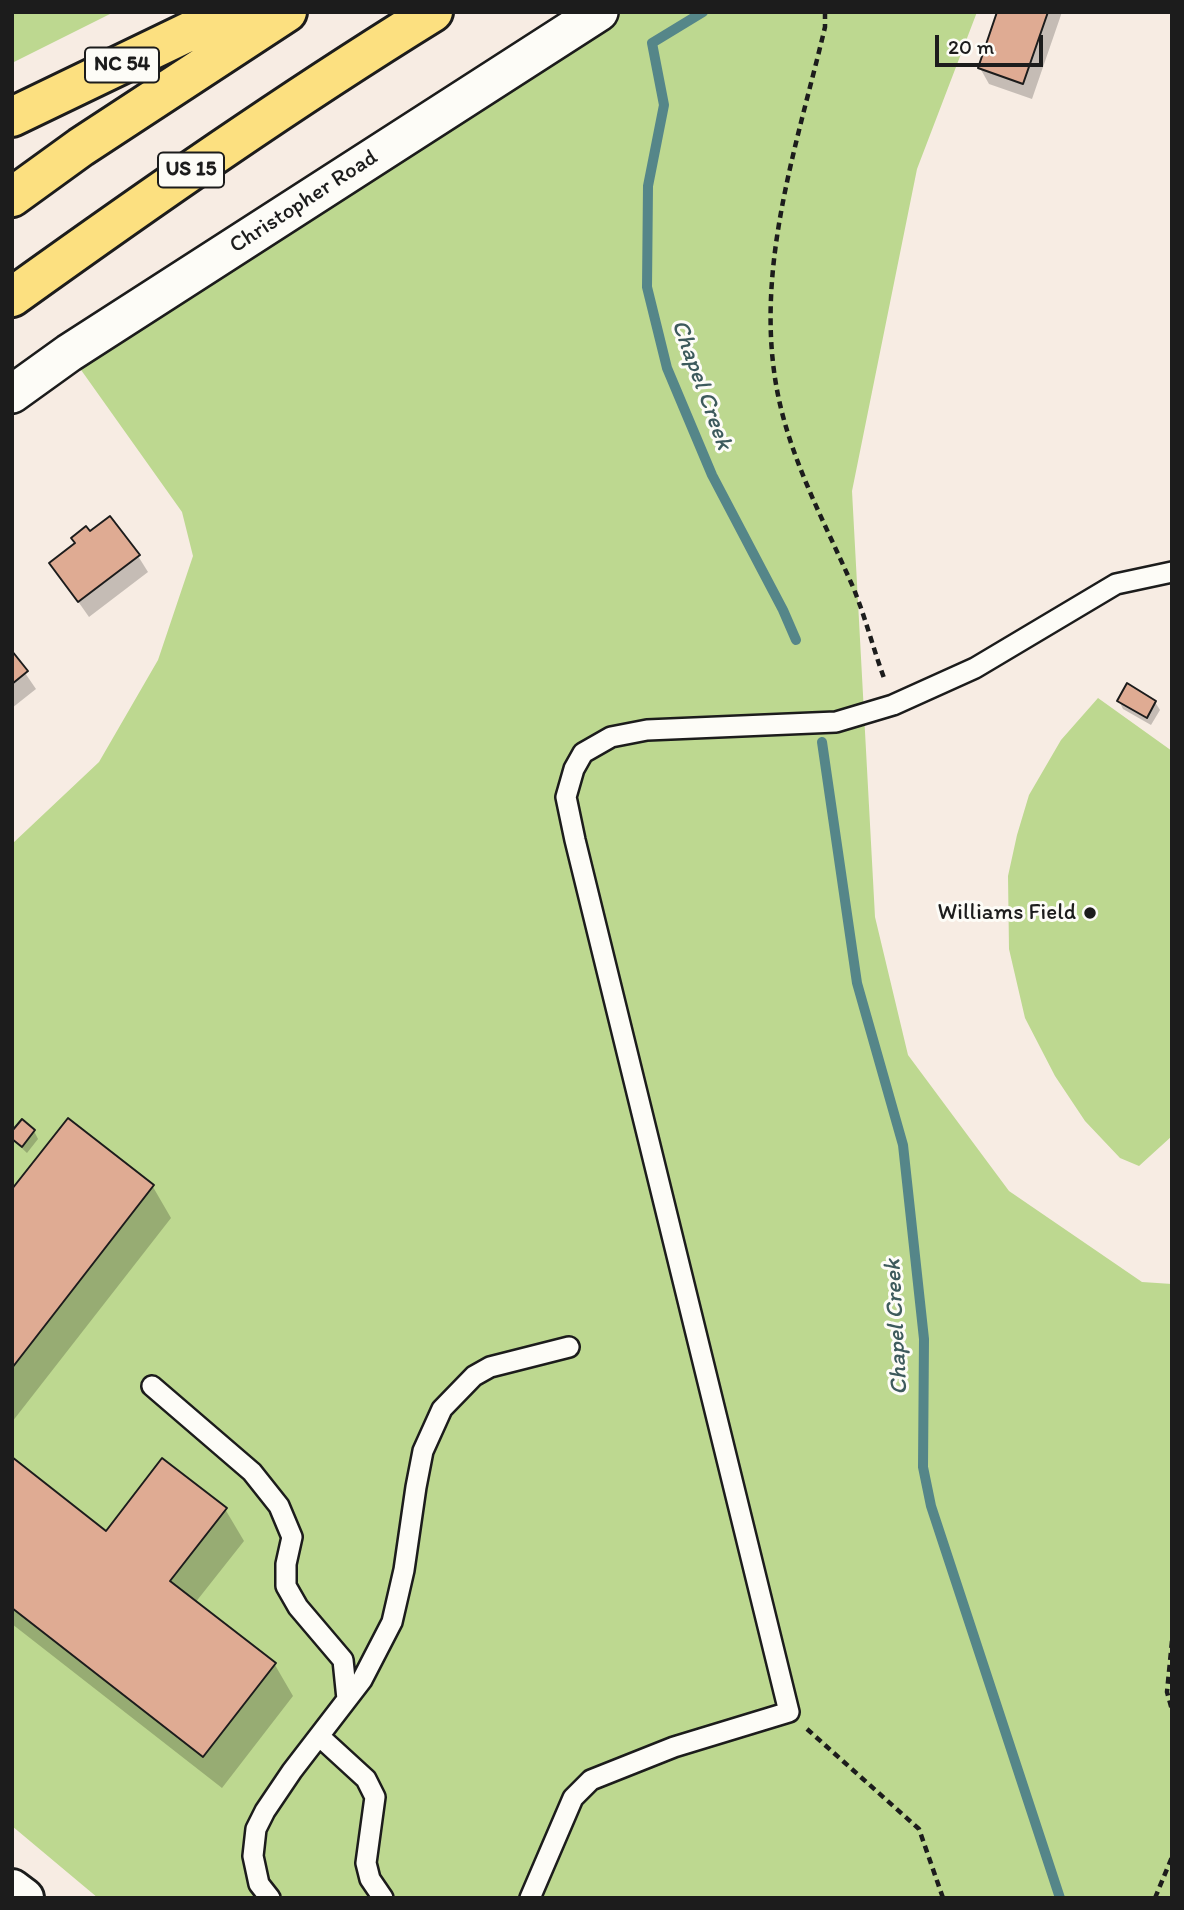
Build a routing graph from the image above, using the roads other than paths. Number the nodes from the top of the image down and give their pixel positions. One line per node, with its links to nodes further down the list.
1 (230, 12): 5 (highway, NC 54)
2 (287, 12): 6 (highway)
3 (433, 12): 7 (highway, US 15)
4 (599, 12): 8 (street, Christopher Road)
5 (12, 117)
6 (12, 197)
7 (12, 297)
8 (12, 394)
9 (1172, 572): 18 (lane)
10 (569, 1347): 12 (lane)
11 (152, 1386): 12 (lane)
12 (348, 1699): 13 (lane)
13 (319, 1736): 16 (lane); 17 (lane)
14 (12, 1889): 15 (main road)
15 (24, 1898)
16 (270, 1898)
17 (383, 1898)
18 (530, 1898)

